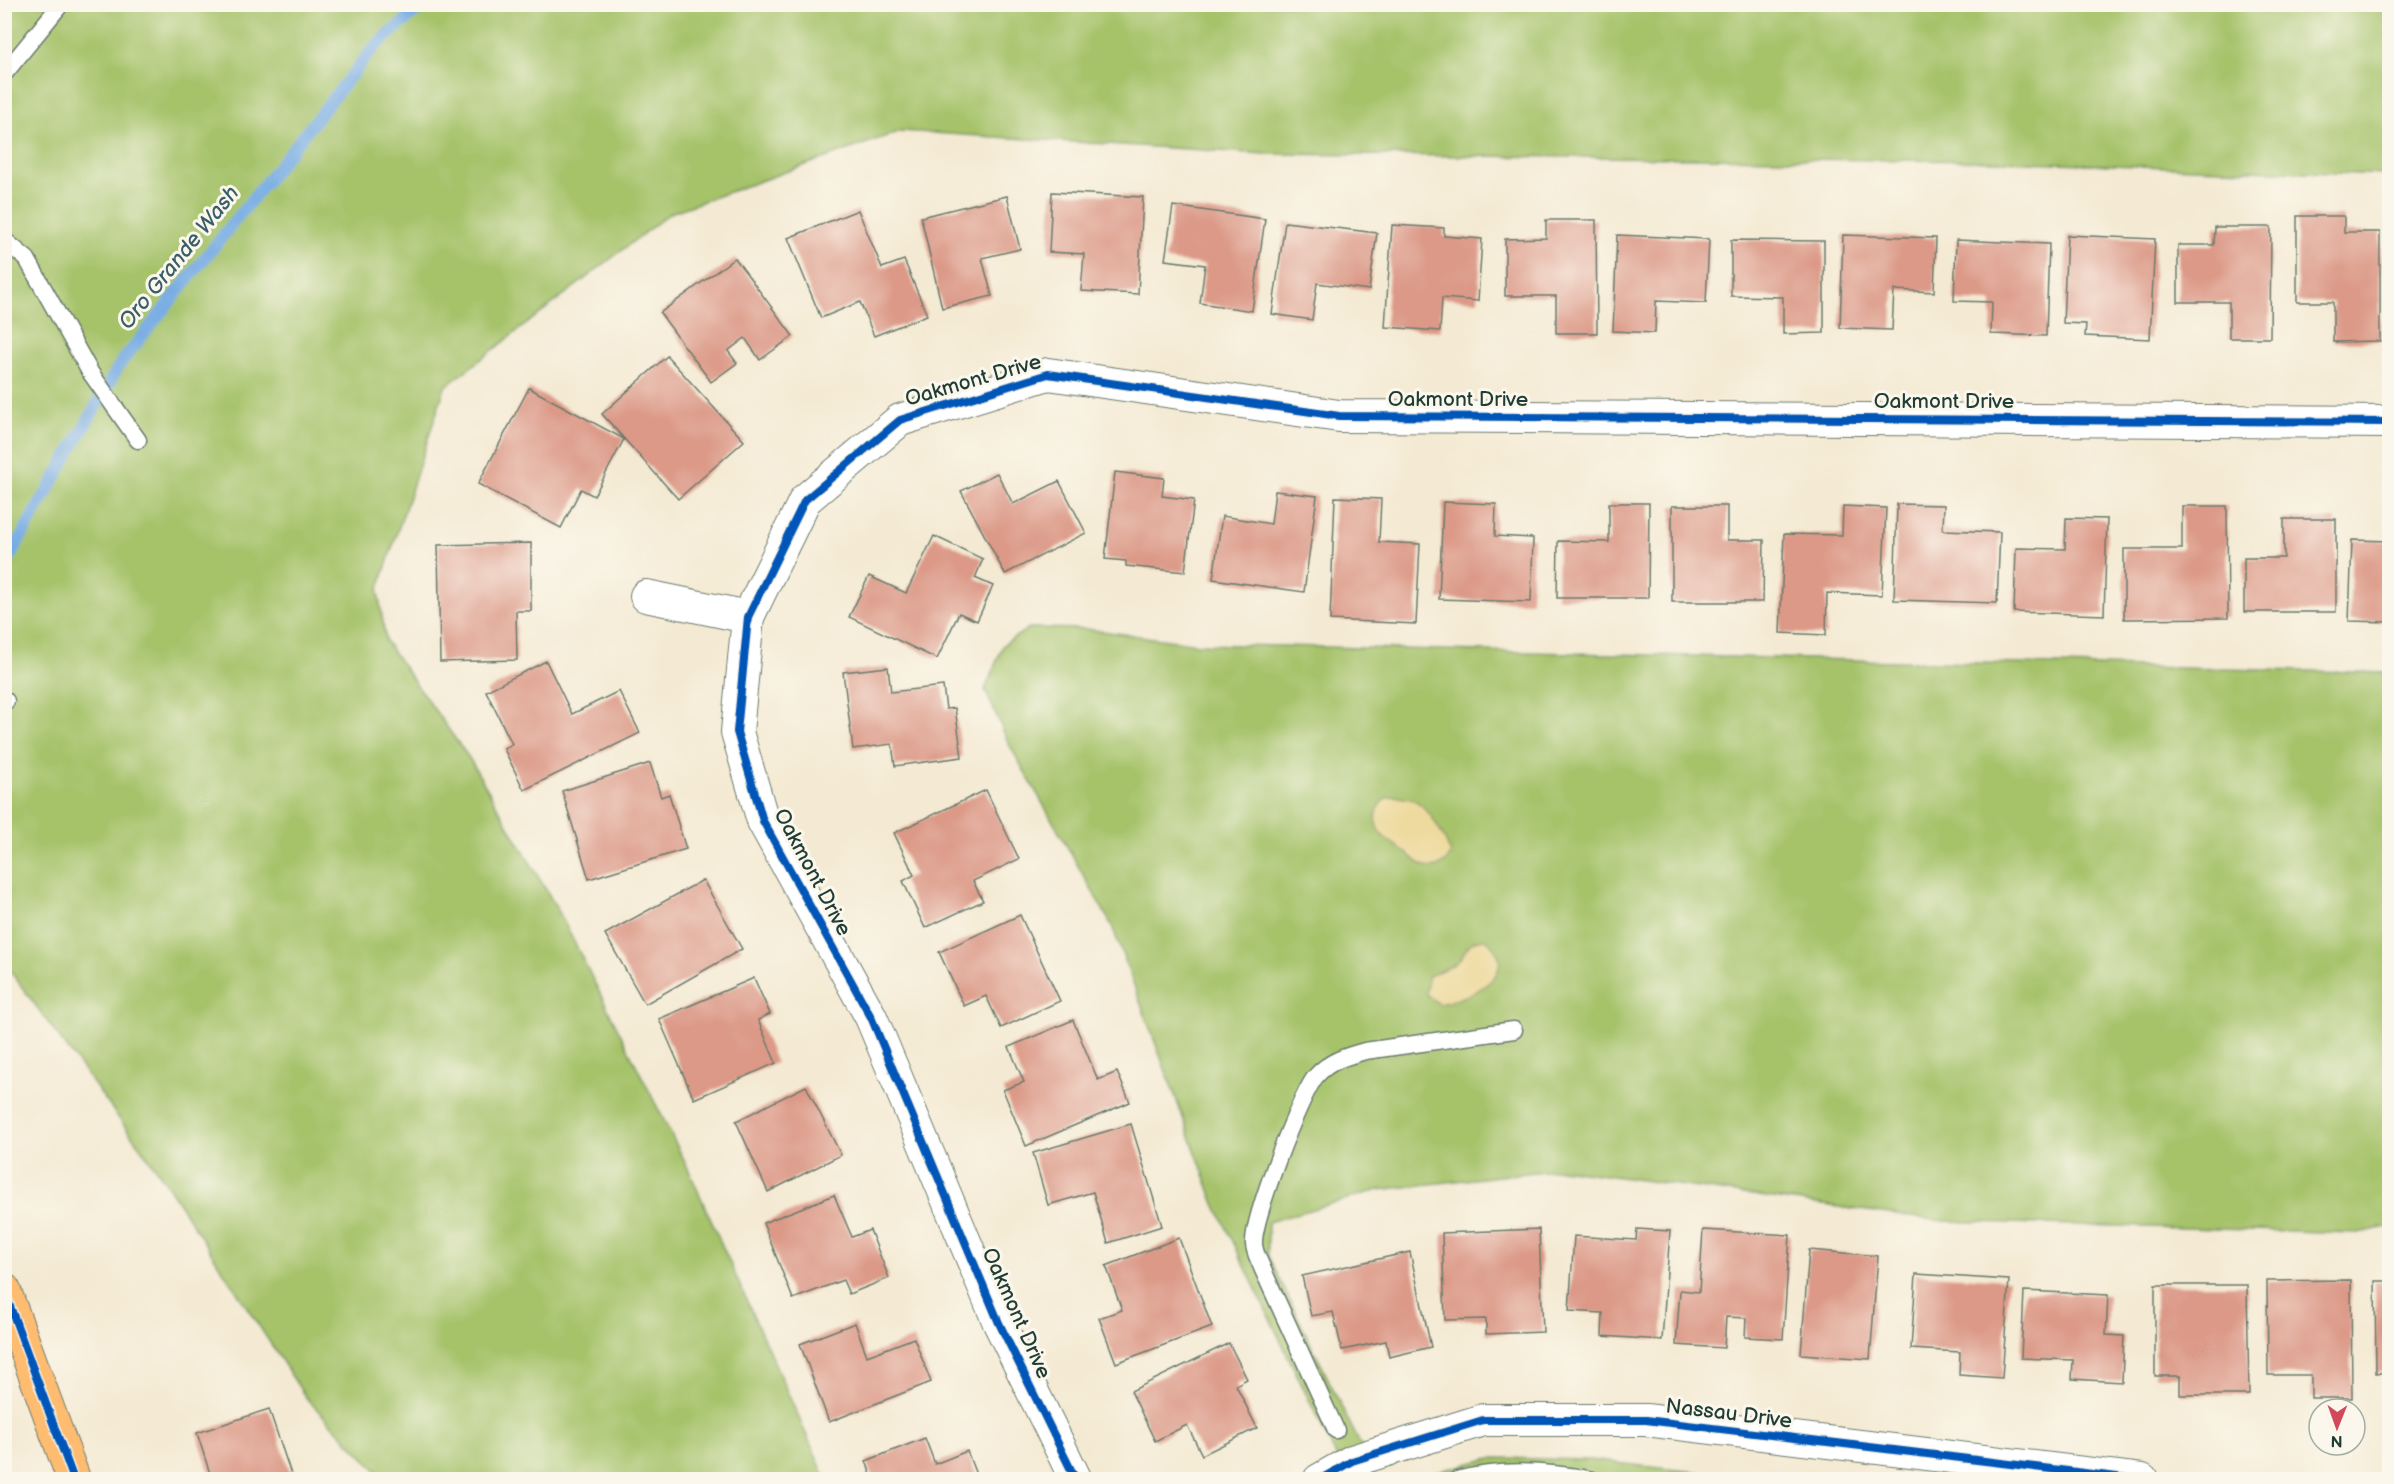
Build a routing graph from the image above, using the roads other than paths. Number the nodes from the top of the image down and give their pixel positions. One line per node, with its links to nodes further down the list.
1 (61, 4): 2 (lane)
2 (4, 74)
3 (4, 240): 5 (lane)
4 (2390, 422): 7 (street, Oakmont Drive)
5 (138, 440)
6 (646, 596): 7 (street)
7 (748, 617): 13 (street, Oakmont Drive)
8 (1514, 1030): 10 (lane)
9 (4, 1290): 12 (main road)
10 (1336, 1430)
11 (1573, 1477): 15 (lane); 16 (lane)
12 (74, 1479)
13 (1076, 1479)
14 (1319, 1479): 17 (street, Nassau Drive)
15 (1457, 1479)
16 (1593, 1479)
17 (2142, 1479)

